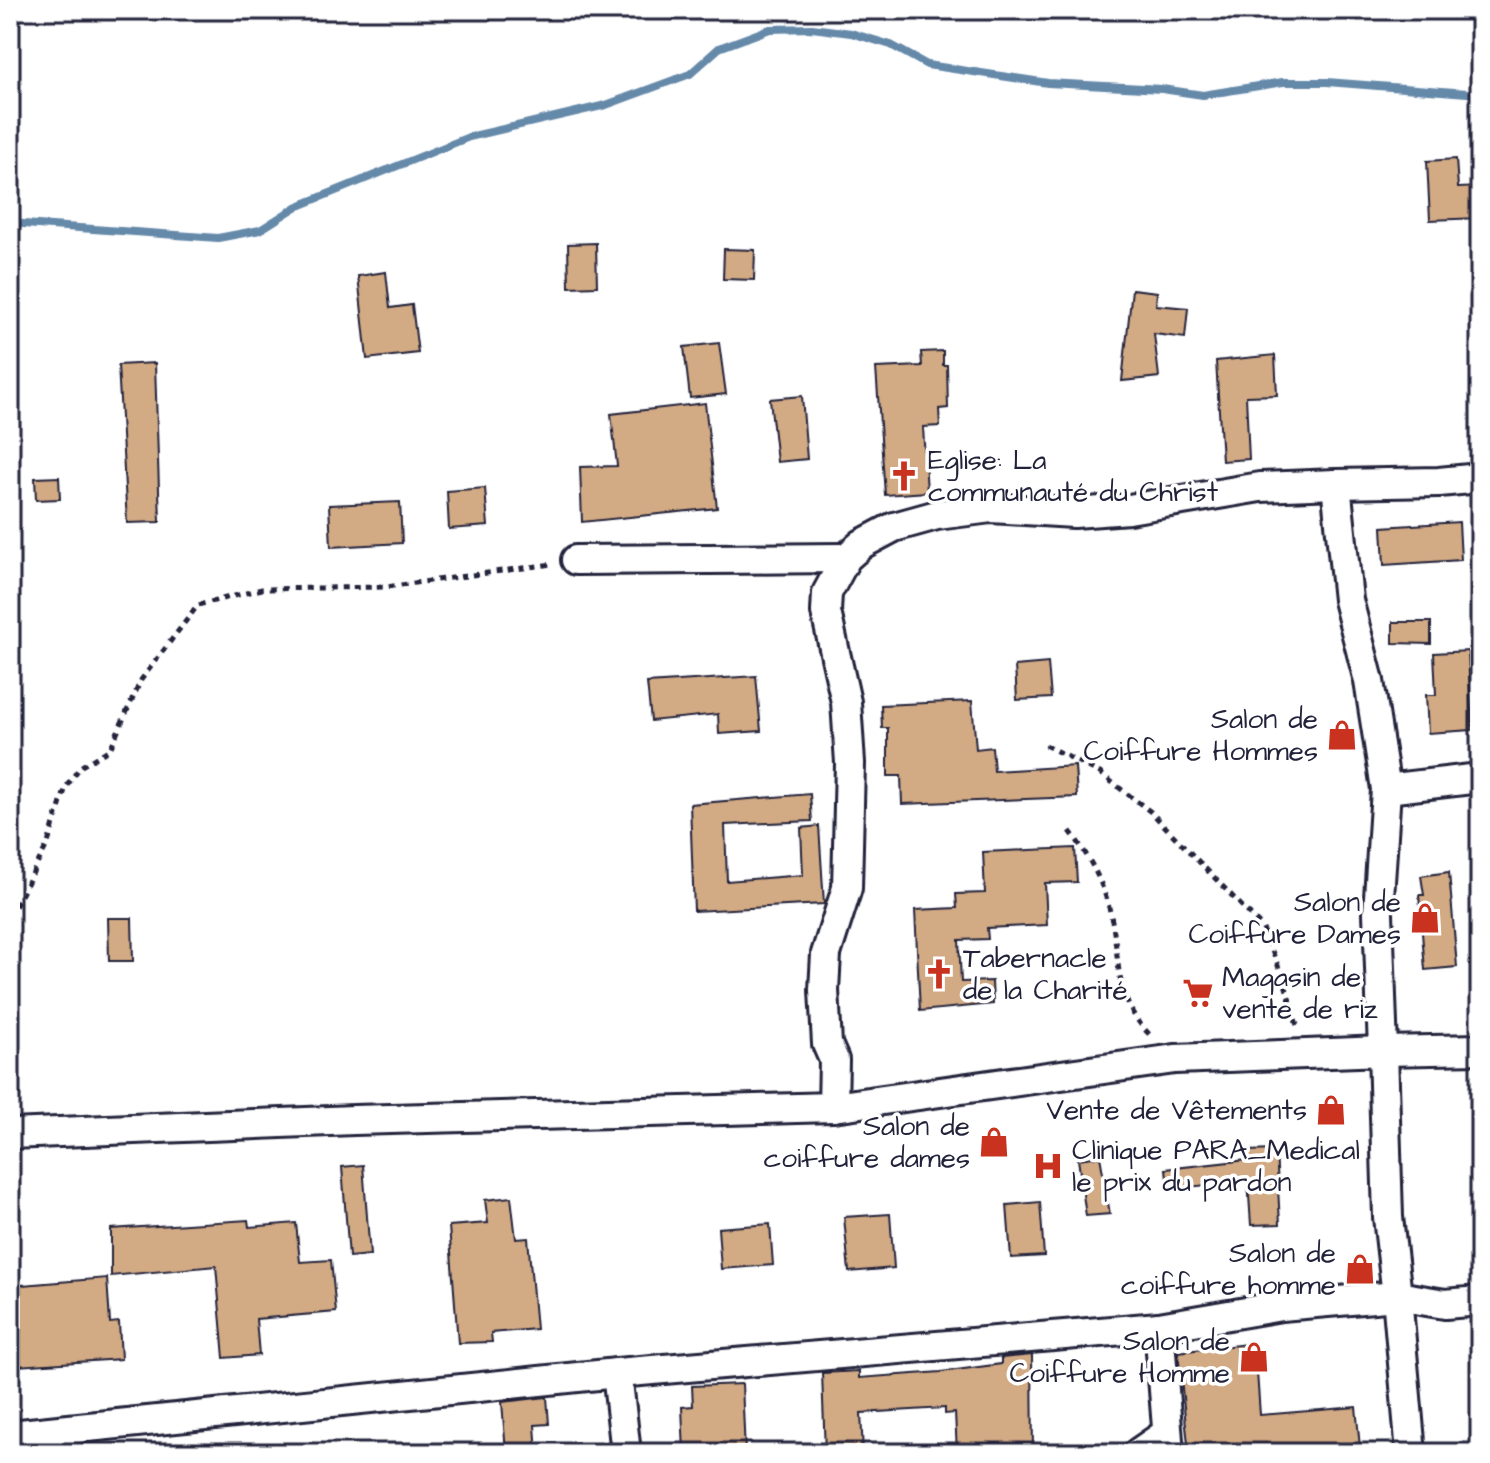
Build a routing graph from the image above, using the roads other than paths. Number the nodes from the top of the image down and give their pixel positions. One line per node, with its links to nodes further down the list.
1 (1480, 478): 2 (street)
2 (1336, 484): 3 (street); 6 (street)
3 (846, 558): 4 (street); 9 (street)
4 (576, 560)
5 (1480, 778): 6 (street)
6 (1386, 789): 8 (street)
7 (1480, 1049): 8 (street)
8 (1383, 1051): 9 (street); 11 (street)
9 (833, 1107): 10 (street)
10 (10, 1134)
11 (1397, 1296): 12 (street); 13 (street); 19 (street)
12 (1480, 1301)
13 (1159, 1327): 14 (street); 16 (street)
14 (617, 1373): 15 (street); 17 (street)
15 (10, 1435)
16 (1168, 1443): 18 (street)
17 (626, 1453)
18 (1138, 1453)
19 (1411, 1453)

